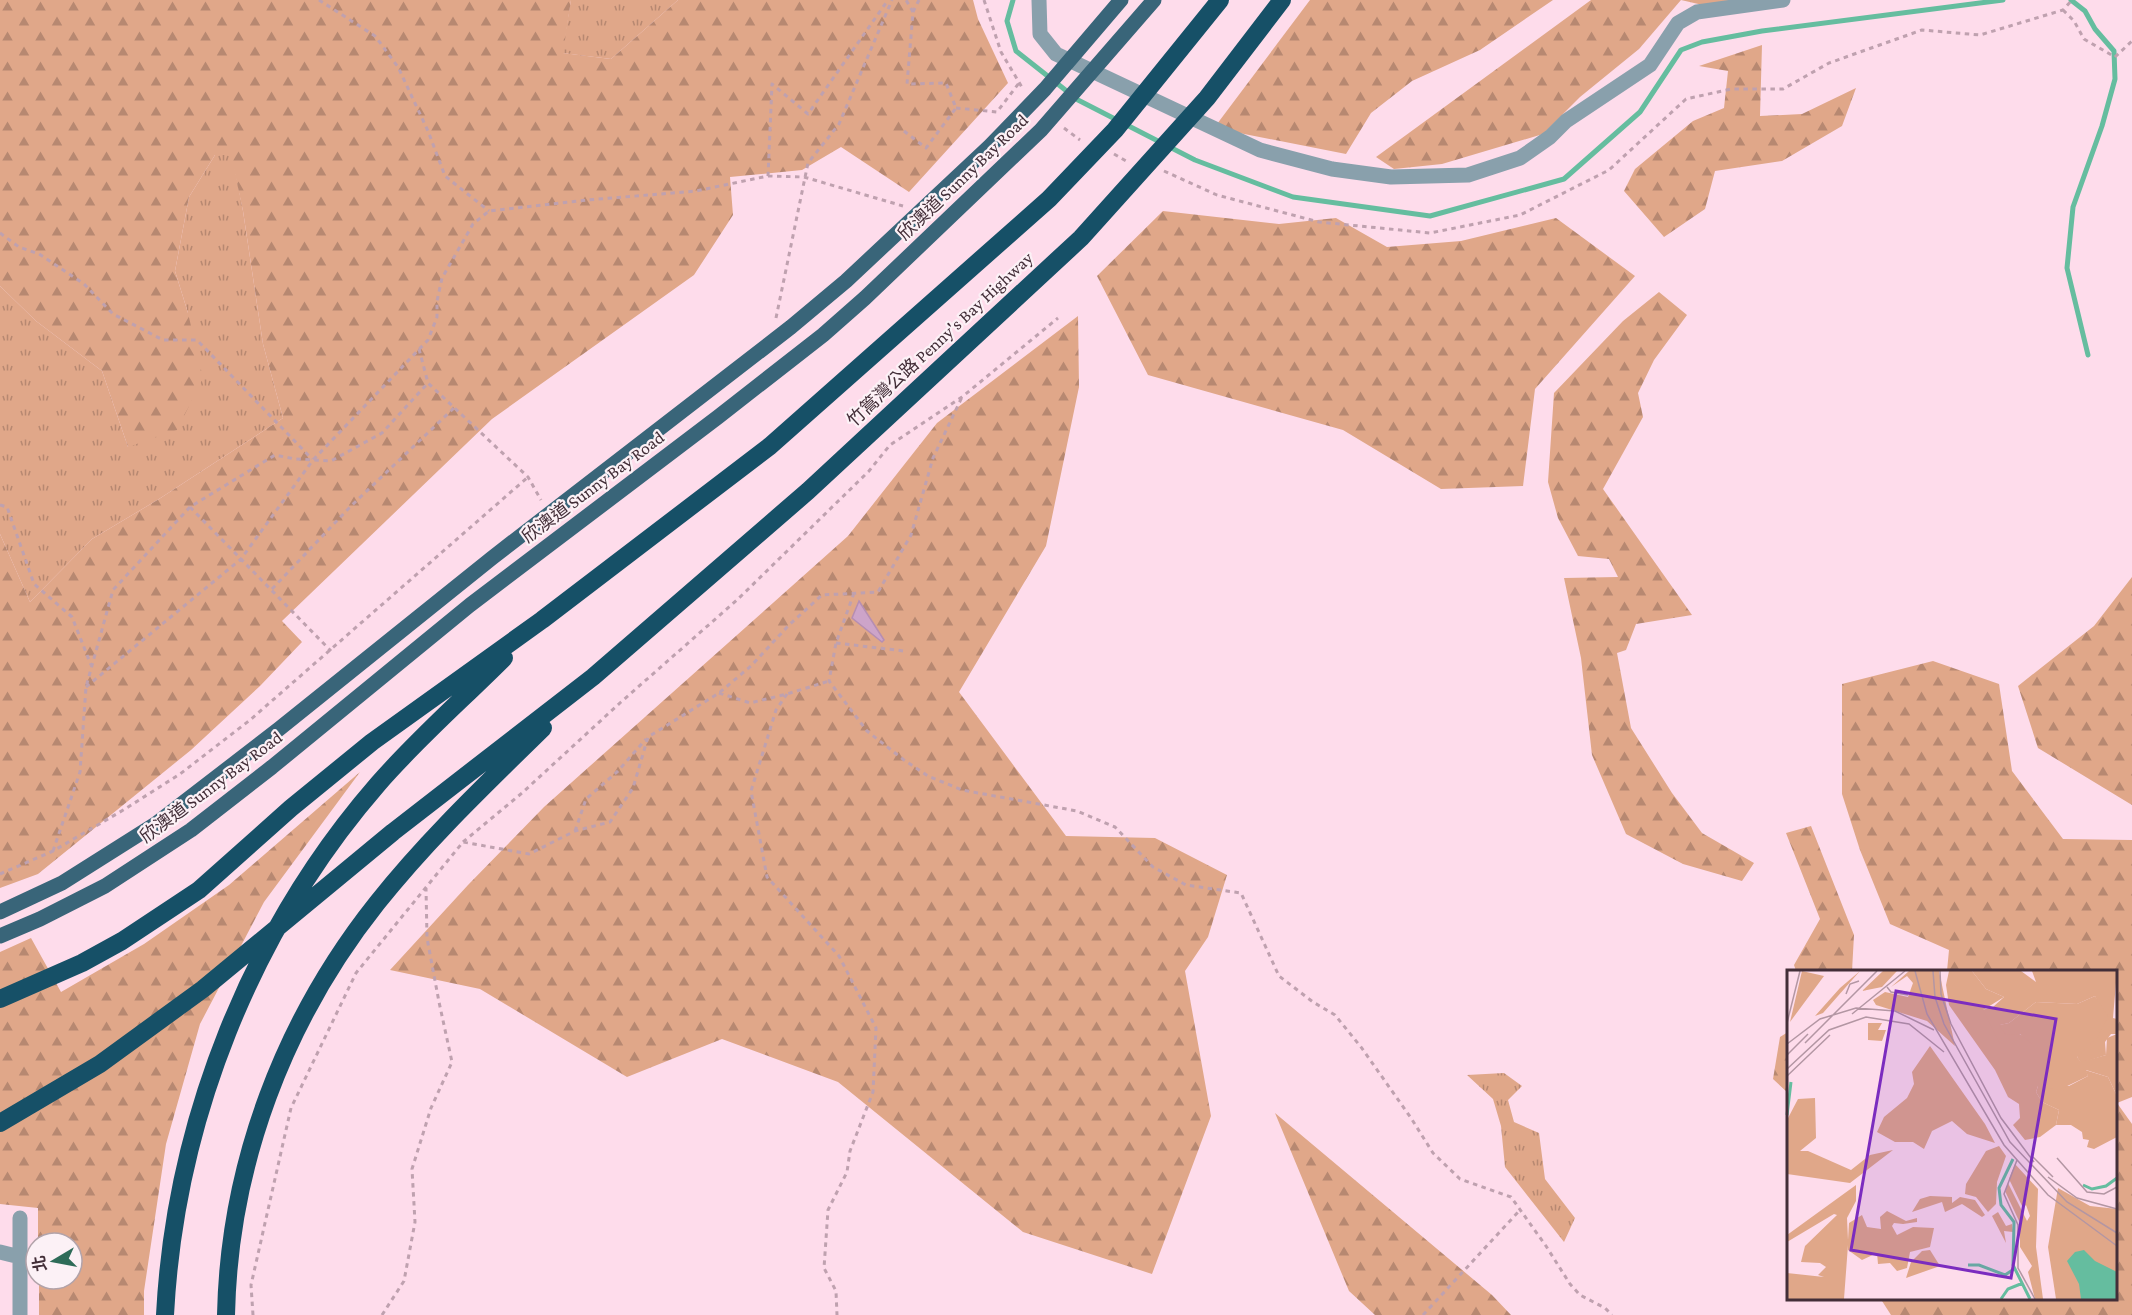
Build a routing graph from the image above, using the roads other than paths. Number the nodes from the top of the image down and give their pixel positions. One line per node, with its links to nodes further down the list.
1 (1039, 0): 6 (lane)
2 (1121, 0): 9 (main road, 欣澳道 Sunny Bay Road)
3 (1154, 0): 10 (main road, 欣澳道 Sunny Bay Road)
4 (1220, 0): 7 (highway, 竹篙灣公路 Penny's Bay Highway)
5 (1282, 0): 8 (highway, 竹篙灣公路 Penny's Bay Highway)
6 (1784, 0)
7 (542, 620): 11 (highway); 17 (highway)
8 (593, 677): 12 (highway); 18 (highway)
9 (0, 912)
10 (0, 936)
11 (0, 999)
12 (0, 1123)
13 (20, 1218): 15 (lane)
14 (0, 1252): 15 (lane)
15 (20, 1257): 16 (lane)
16 (20, 1315)
17 (165, 1315)
18 (226, 1315)

